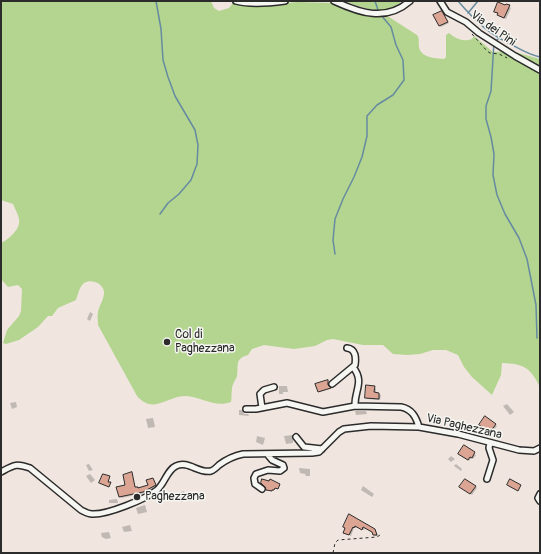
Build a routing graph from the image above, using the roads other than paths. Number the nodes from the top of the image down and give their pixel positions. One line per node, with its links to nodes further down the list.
1 (236, 1): 2 (street)
2 (285, 1)
3 (334, 1): 4 (street)
4 (410, 1)
5 (440, 1): 6 (street, Via dei Pini)
6 (540, 70)
7 (347, 348): 8 (street)
8 (353, 367): 9 (street); 11 (street)
9 (332, 384)
10 (274, 387): 12 (street)
11 (355, 406): 12 (street); 14 (street)
12 (262, 408): 13 (street)
13 (246, 409)
14 (419, 427): 16 (street, Via Paghezzana); 18 (street, Via Paghezzana)
15 (296, 437): 18 (street)
16 (490, 443): 17 (street, Via Paghezzana); 21 (street)
17 (540, 448)
18 (322, 449): 19 (street)
19 (267, 454): 20 (street); 22 (street)
20 (1, 472)
21 (487, 479)
22 (262, 489)
23 (540, 494): 24 (street)
24 (540, 501)

